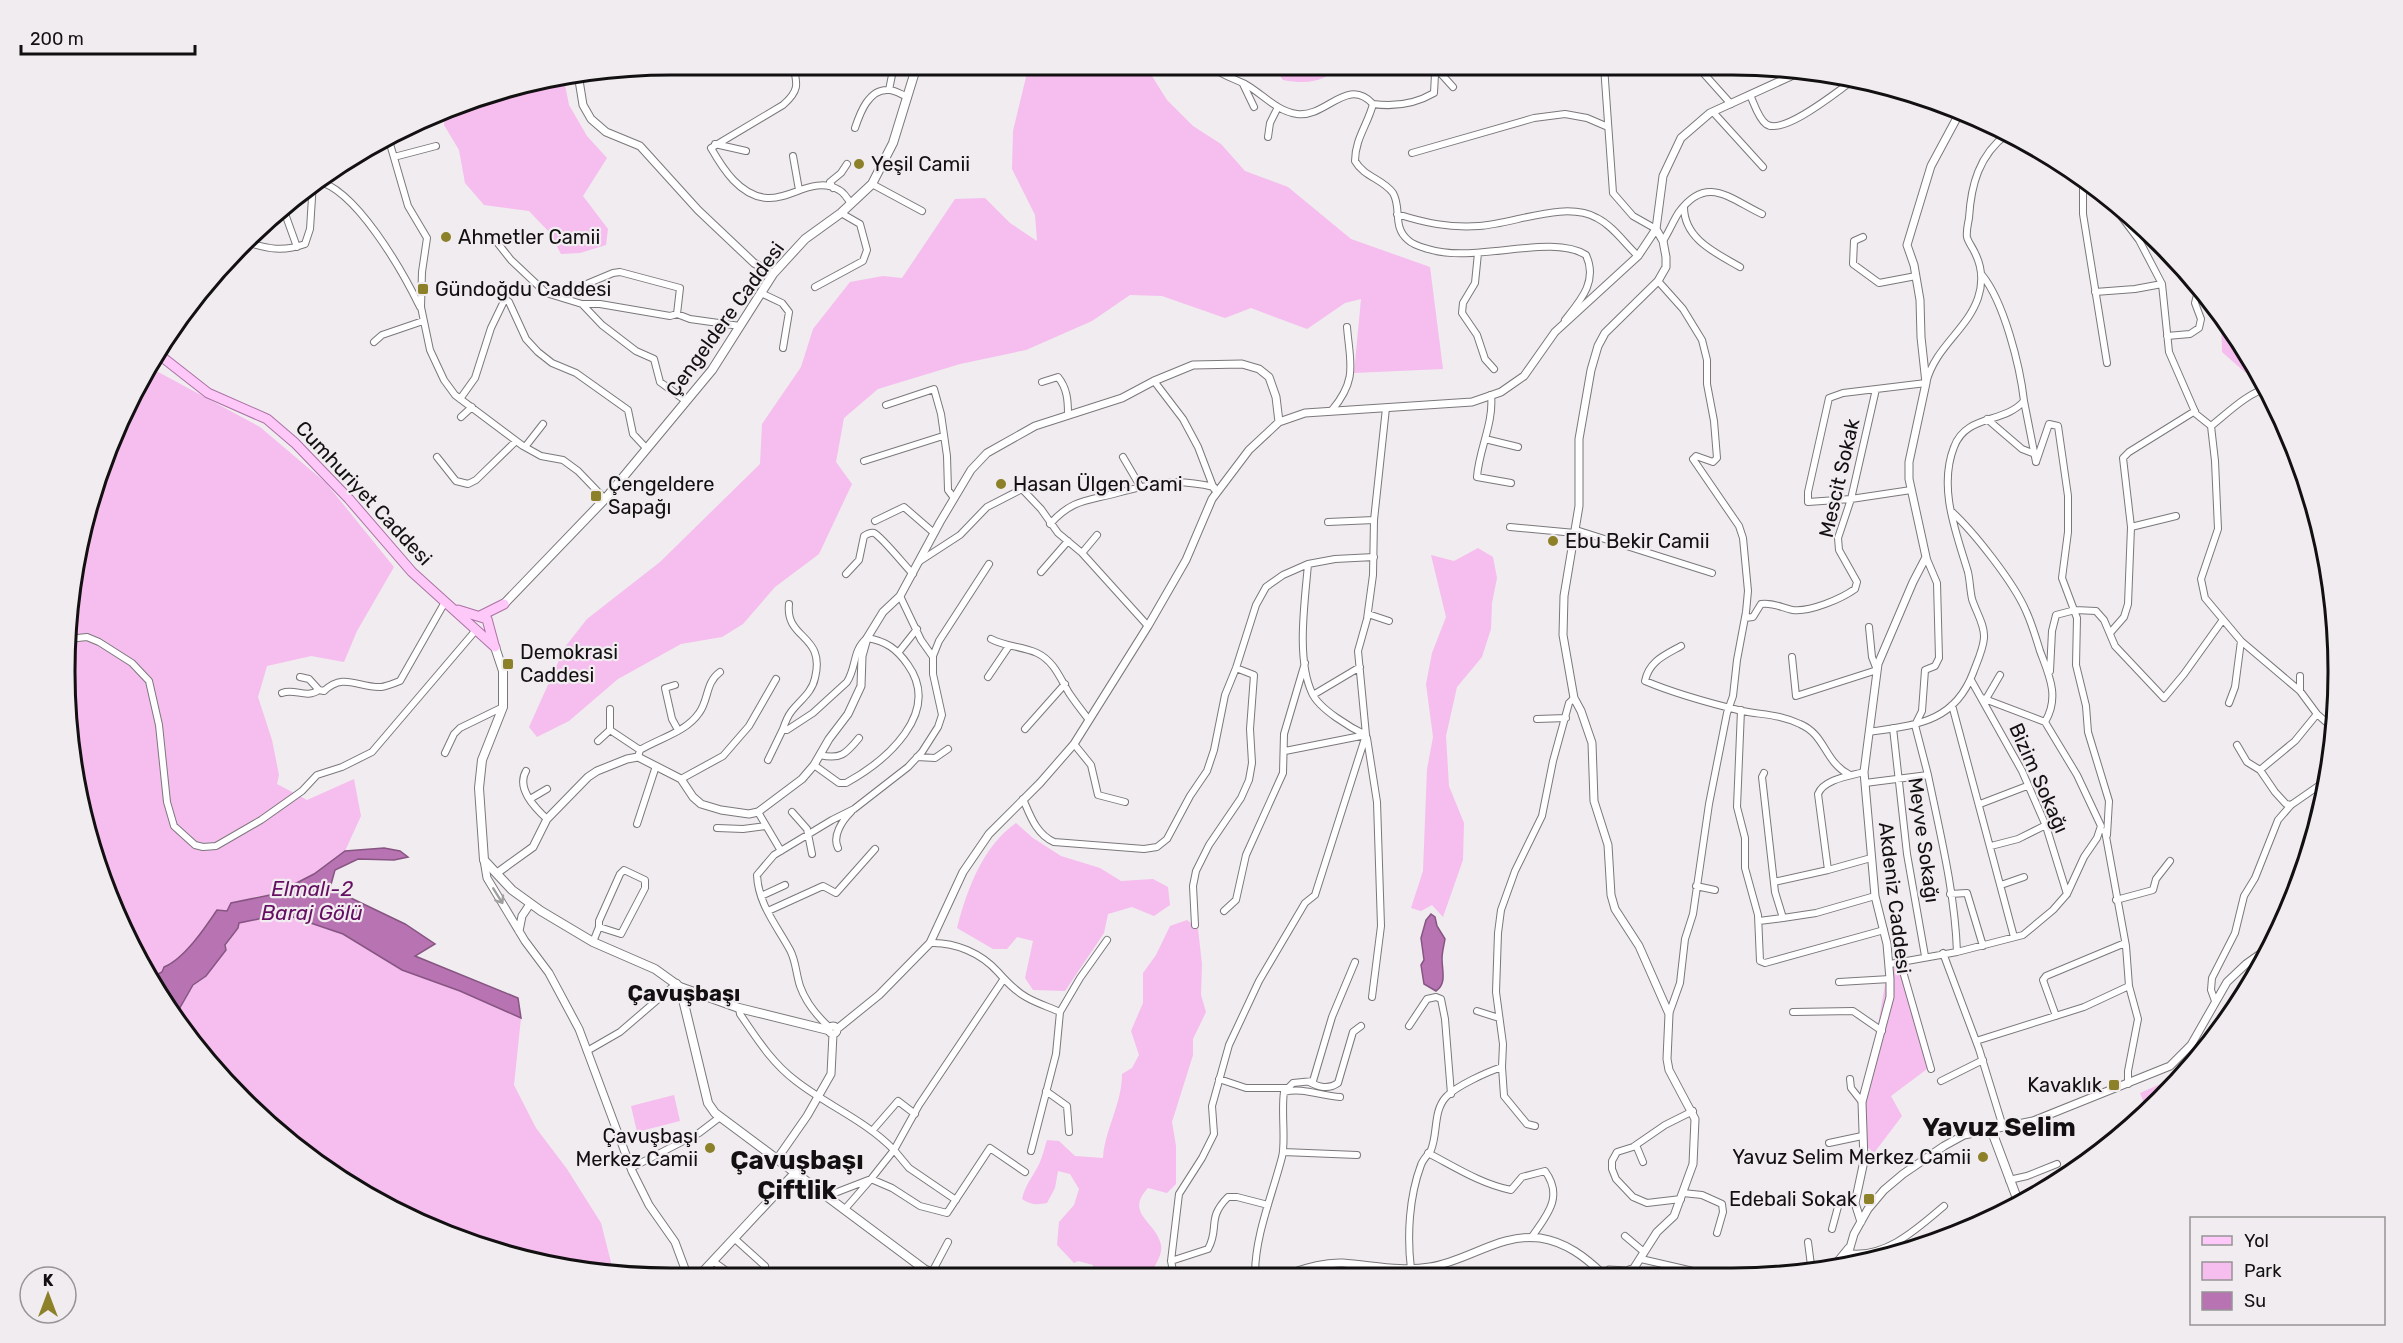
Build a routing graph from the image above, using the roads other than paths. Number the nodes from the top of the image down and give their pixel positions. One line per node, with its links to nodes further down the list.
1 (796, 75): 27 (street)
2 (892, 75): 14 (street)
3 (914, 75): 16 (main road, Çengeldere Caddesi)
4 (1221, 75): 11 (street)
5 (1435, 75): 17 (street)
6 (1443, 75): 13 (street)
7 (1605, 75): 23 (street)
8 (1705, 75): 18 (street)
9 (1788, 78): 15 (street)
10 (580, 82): 59 (street)
11 (1243, 84): 19 (street); 20 (street)
12 (1846, 86): 15 (street)
13 (1454, 87)
14 (890, 90): 16 (street); 24 (street)
15 (1750, 94): 18 (street)
16 (908, 97): 37 (main road, Çengeldere Caddesi)
17 (1373, 104): 20 (street); 46 (street)
18 (1731, 104): 21 (street)
19 (1254, 107)
20 (1278, 107): 25 (street)
21 (1713, 112): 35 (street); 50 (street)
22 (1956, 119): 61 (street)
23 (1608, 127): 31 (street); 50 (street)
24 (855, 128)
25 (1268, 137)
26 (2000, 140): 60 (street)
27 (715, 144): 30 (street); 39 (street)
28 (391, 146): 33 (street)
29 (436, 146): 33 (street)
30 (746, 151)
31 (1412, 153)
32 (793, 156): 39 (street)
33 (394, 157): 70 (street)
34 (847, 164): 38 (street)
35 (1763, 167)
36 (328, 184): 70 (street)
37 (872, 184): 42 (main road, Çengeldere Caddesi); 44 (street)
38 (833, 188): 39 (street); 42 (street)
39 (800, 190)
40 (2083, 190): 65 (street)
41 (314, 194): 55 (street)
42 (851, 204): 45 (main road, Çengeldere Caddesi)
43 (1684, 207): 47 (street); 53 (street); 58 (street)
44 (922, 212)
45 (841, 213): 59 (main road, Çengeldere Caddesi); 64 (street)
46 (1397, 214): 56 (street); 57 (street)
47 (1762, 214)
48 (286, 216): 55 (street)
49 (2130, 227): 63 (street)
50 (1656, 229): 53 (street); 57 (street)
51 (1863, 237): 61 (street)
52 (496, 241): 67 (street)
53 (1663, 242): 62 (street)
54 (255, 245): 55 (street)
55 (297, 247)
56 (1478, 253): 75 (street); 81 (street)
57 (1638, 256): 75 (street)
58 (1740, 267)
59 (773, 274): 66 (main road, Çengeldere Caddesi)
60 (1982, 275): 84 (street); 90 (street)
61 (1916, 276): 84 (street)
62 (1658, 281): 127 (street); 148 (street)
63 (2162, 284): 65 (street); 76 (street)
64 (815, 287)
65 (2095, 291): 80 (street)
66 (761, 293): 73 (main road, Çengeldere Caddesi); 78 (street)
67 (557, 297): 69 (street); 71 (street)
68 (2196, 298): 76 (street)
69 (582, 304): 71 (street); 89 (street)
70 (421, 307): 72 (street)
71 (677, 314): 73 (street)
72 (423, 321): 77 (street); 88 (street)
73 (740, 326): 89 (main road, Çengeldere Caddesi)
74 (1347, 327): 94 (street)
75 (1555, 332): 87 (street)
76 (2167, 336): 95 (street)
77 (374, 342)
78 (783, 348)
79 (164, 359): 142 (main road, Cumhuriyet Caddesi)
80 (2107, 363)
81 (1494, 369)
82 (1154, 381): 96 (street); 99 (street); 114 (street)
83 (1042, 382): 96 (street)
84 (1926, 383): 85 (street); 115 (street)
85 (1876, 389): 118 (street, Mescit Sokak); 118 (street)
86 (2258, 392): 101 (street)
87 (1491, 395): 93 (street); 103 (street)
88 (460, 399): 92 (street); 107 (street)
89 (686, 401): 107 (main road, Çengeldere Caddesi)
90 (2024, 401): 98 (street); 108 (street)
91 (886, 405): 102 (street)
92 (472, 407): 97 (street); 104 (street)
93 (1386, 408): 94 (street); 121 (street)
94 (1332, 410): 99 (street)
95 (2195, 411): 101 (street); 126 (street)
96 (1068, 414): 116 (street)
97 (461, 417)
98 (1987, 418): 108 (street); 119 (street)
99 (1279, 422): 114 (street)
100 (543, 424): 105 (street)
101 (2211, 426): 150 (street)
102 (943, 436): 111 (street); 116 (street)
103 (1485, 439): 106 (street); 112 (street)
104 (516, 441): 105 (street); 109 (street)
105 (525, 447): 117 (street)
106 (1518, 447)
107 (647, 449): 117 (main road, Çengeldere Caddesi)
108 (2035, 454): 145 (street)
109 (437, 456)
110 (1123, 457): 113 (street)
111 (864, 461)
112 (1511, 483)
113 (1140, 486): 114 (street); 124 (street)
114 (1215, 490): 152 (street)
115 (1911, 490): 118 (street); 133 (street)
116 (954, 498): 128 (street)
117 (605, 499): 143 (main road, Çengeldere Caddesi)
118 (1851, 499): 148 (street, Mescit Sokak)
119 (1951, 512): 172 (street); 178 (street)
120 (2176, 516): 126 (street)
121 (1374, 520): 123 (street); 132 (street)
122 (875, 521): 128 (street)
123 (1328, 522)
124 (1050, 524): 130 (street); 134 (street)
125 (1510, 527): 127 (street)
126 (2132, 527): 156 (street)
127 (1575, 531): 138 (street); 185 (street)
128 (934, 533): 134 (street)
129 (1097, 535): 131 (street)
130 (1068, 541): 131 (street); 137 (street)
131 (1082, 553): 152 (street)
132 (1374, 557): 136 (street); 146 (street)
133 (1926, 557): 170 (street, Akdeniz Caddesi); 199 (street)
134 (920, 561): 140 (street)
135 (989, 564): 165 (street)
136 (1308, 564): 167 (street); 169 (street)
137 (1041, 572)
138 (1712, 573)
139 (846, 574): 140 (street)
140 (913, 574): 141 (street)
141 (900, 596): 154 (street); 158 (street)
142 (448, 604): 147 (main road); 155 (main road, Cumhuriyet Caddesi); 181 (street)
143 (504, 604): 147 (main road); 151 (main road)
144 (789, 604): 201 (street)
145 (2075, 610): 156 (street); 172 (street); 247 (street)
146 (1368, 614): 149 (street); 168 (street)
147 (480, 616): 151 (main road); 155 (main road)
148 (1745, 618): 190 (street)
149 (1389, 621)
150 (2222, 621): 156 (street); 160 (street)
151 (488, 626): 155 (main road); 163 (main road)
152 (1148, 626): 196 (street)
153 (1869, 627): 170 (street)
154 (917, 629): 164 (street); 165 (street)
155 (476, 630): 157 (street); 163 (main road, Cumhuriyet Caddesi)
156 (2110, 633)
157 (76, 638)
158 (867, 638): 164 (street); 201 (street); 215 (street)
159 (991, 639): 161 (street)
160 (2241, 641): 182 (street); 187 (street)
161 (1009, 646): 176 (street); 179 (street)
162 (1681, 646): 190 (street)
163 (495, 647): 189 (main road)
164 (898, 653): 218 (street)
165 (933, 657): 216 (street)
166 (1792, 657): 170 (street)
167 (1305, 663): 184 (street); 212 (street)
168 (1360, 667): 184 (street); 206 (street)
169 (1236, 668): 233 (street); 274 (street)
170 (1876, 669): 205 (street, Akdeniz Caddesi)
171 (720, 672): 204 (street)
172 (2050, 674): 197 (street)
173 (2000, 675): 186 (street)
174 (2300, 676): 182 (street)
175 (300, 677): 181 (street)
176 (988, 677)
177 (776, 680): 226 (street)
178 (1971, 680): 186 (street, Bizim Sokağı); 188 (street)
179 (1065, 684): 196 (street); 202 (street)
180 (675, 685): 204 (street)
181 (319, 690): 183 (street)
182 (2300, 691): 193 (street)
183 (282, 693)
184 (1312, 696): 206 (street)
185 (1574, 698): 194 (street); 302 (street)
186 (1984, 698): 197 (street); 229 (street, Bizim Sokağı)
187 (2229, 703)
188 (1952, 705): 199 (street); 235 (street)
189 (503, 707): 213 (street); 254 (main road)
190 (1729, 707): 192 (street); 262 (street)
191 (610, 709): 203 (street)
192 (1741, 710): 224 (street); 273 (street)
193 (2317, 714): 198 (street); 220 (street)
194 (1566, 718): 195 (street); 304 (street)
195 (1537, 719)
196 (1089, 720): 209 (street)
197 (2045, 722): 244 (street)
198 (2326, 722)
199 (1915, 725): 200 (street); 225 (street)
200 (1893, 728): 205 (street); 227 (street, Meyve Sokağı)
201 (783, 729): 217 (street)
202 (1025, 729)
203 (610, 730): 208 (street); 214 (street)
204 (678, 730): 214 (street)
205 (1869, 732): 222 (street, Akdeniz Caddesi)
206 (1366, 735): 212 (street); 296 (street); 314 (street)
207 (859, 738): 215 (street)
208 (598, 741)
209 (1074, 744): 233 (street); 234 (street)
210 (2237, 745): 220 (street)
211 (948, 749): 216 (street)
212 (1285, 751): 271 (street)
213 (445, 753)
214 (639, 753): 219 (street); 240 (street)
215 (820, 755): 218 (street)
216 (918, 757): 237 (street)
217 (768, 760)
218 (814, 765): 238 (street)
219 (656, 766): 226 (street); 241 (street)
220 (2260, 770): 236 (street)
221 (526, 771): 232 (street)
222 (1864, 772): 224 (street); 228 (street, Akdeniz Caddesi)
223 (1764, 773): 259 (street)
224 (1851, 775): 256 (street)
225 (1928, 775): 227 (street); 264 (street)
226 (681, 779): 238 (street)
227 (1898, 779): 228 (street); 286 (street, Meyve Sokağı)
228 (1865, 783): 253 (street, Akdeniz Caddesi)
229 (2028, 786): 235 (street); 242 (street, Bizim Sokağı)
230 (2317, 786): 236 (street)
231 (548, 789): 232 (street)
232 (530, 799): 240 (street)
233 (1023, 799): 281 (street)
234 (1125, 802)
235 (1980, 804): 248 (street)
236 (2291, 805): 297 (street)
237 (854, 809): 246 (street); 249 (street)
238 (758, 812): 243 (street)
239 (792, 812): 246 (street)
240 (547, 819): 257 (street)
241 (637, 824)
242 (2046, 825): 248 (street); 265 (street, Bizim Sokağı)
243 (766, 826): 245 (street); 251 (street)
244 (2101, 826): 247 (street); 265 (street)
245 (717, 828)
246 (808, 835): 251 (street); 252 (street)
247 (2107, 835): 268 (street)
248 (1991, 846): 261 (street)
249 (838, 848)
250 (875, 849): 270 (street)
251 (781, 850): 266 (street)
252 (812, 854)
253 (1871, 858): 256 (street); 267 (street, Akdeniz Caddesi)
254 (484, 860): 257 (main road); 277 (street, one-way to 277)
255 (2170, 861): 268 (street)
256 (1828, 870): 259 (street)
257 (497, 873): 269 (main road)
258 (2025, 877): 261 (street)
259 (1774, 882): 272 (street)
260 (785, 885): 266 (street)
261 (2001, 885): 278 (street)
262 (1696, 886): 263 (street); 302 (street)
263 (1715, 890)
264 (1950, 894): 283 (street); 284 (street)
265 (2067, 894): 278 (street)
266 (761, 896): 270 (street)
267 (1875, 896): 272 (street); 276 (street, Akdeniz Caddesi)
268 (2116, 900): 282 (street)
269 (530, 904): 277 (street); 280 (main road)
270 (768, 911): 307 (street)
271 (1224, 911)
272 (1783, 918): 273 (street)
273 (1759, 921): 276 (street)
274 (1195, 925)
275 (599, 927): 275 (street); 280 (street)
276 (1884, 930): 290 (street, Akdeniz Caddesi)
277 (519, 931): 310 (street)
278 (2014, 937): 283 (street)
279 (1107, 940): 300 (street)
280 (593, 942): 294 (main road)
281 (930, 943): 292 (street); 307 (street)
282 (2125, 943): 295 (street); 303 (street)
283 (1983, 946): 284 (street)
284 (1957, 952): 285 (street)
285 (1943, 954): 286 (street); 309 (street)
286 (1925, 956): 288 (street)
287 (2253, 960): 297 (street)
288 (1899, 961): 290 (street); 313 (street)
289 (1355, 962): 317 (street)
290 (1890, 964): 291 (street, Akdeniz Caddesi)
291 (1890, 979): 293 (street); 308 (street, Akdeniz Caddesi)
292 (1003, 980): 300 (street); 326 (street)
293 (1839, 982)
294 (678, 985): 298 (main road); 310 (street); 327 (main road)
295 (2129, 986): 303 (street); 318 (street)
296 (1372, 997)
297 (2215, 1001): 318 (street)
298 (739, 1008): 307 (main road); 322 (street)
299 (1477, 1011): 304 (street)
300 (1060, 1012): 320 (street)
301 (1793, 1012): 308 (street)
302 (1669, 1014): 325 (street)
303 (2056, 1016): 309 (street)
304 (1498, 1018): 312 (street)
305 (1361, 1026): 317 (street)
306 (1409, 1026): 321 (street)
307 (832, 1030): 322 (street)
308 (1882, 1031): 324 (street, Akdeniz Caddesi)
309 (1976, 1041): 311 (street)
310 (587, 1051): 344 (street)
311 (1983, 1060): 316 (street); 329 (street)
312 (1502, 1067): 321 (street); 328 (street)
313 (1931, 1069)
314 (1219, 1079): 319 (street); 371 (street)
315 (1850, 1079): 324 (street)
316 (1941, 1081)
317 (1309, 1082): 319 (street)
318 (2128, 1084): 329 (street)
319 (1285, 1090): 323 (street); 338 (street)
320 (1046, 1091): 332 (street); 337 (street)
321 (1451, 1094): 339 (street)
322 (819, 1095): 331 (street); 341 (street)
323 (1340, 1097)
324 (1862, 1102): 333 (street, Akdeniz Caddesi)
325 (1693, 1111): 335 (street); 351 (street)
326 (915, 1114): 331 (street); 336 (street)
327 (720, 1117): 341 (main road); 344 (street)
328 (1534, 1126)
329 (2003, 1127): 330 (street)
330 (1991, 1129): 348 (main road); 357 (street)
331 (872, 1131): 336 (street)
332 (1069, 1132)
333 (1862, 1136): 334 (street); 353 (street, Akdeniz Caddesi)
334 (1829, 1143)
335 (1636, 1144): 342 (street); 351 (street)
336 (894, 1150): 347 (street); 352 (street)
337 (1031, 1151)
338 (1283, 1152): 340 (street); 354 (street)
339 (1428, 1153): 361 (street); 384 (street)
340 (1357, 1155)
341 (777, 1159): 346 (main road)
342 (1643, 1162)
343 (2057, 1164): 348 (street)
344 (631, 1168): 375 (street)
345 (1025, 1172): 352 (street)
346 (795, 1173): 350 (main road); 362 (main road)
347 (871, 1179): 350 (street); 352 (street); 356 (street)
348 (2009, 1180): 349 (main road)
349 (2016, 1195)
350 (827, 1196): 356 (main road)
351 (1682, 1196): 359 (street); 368 (street)
352 (956, 1200)
353 (1855, 1203): 357 (street); 358 (street)
354 (1268, 1206): 371 (street); 381 (street)
355 (1944, 1206): 366 (street)
356 (845, 1209): 378 (main road)
357 (1861, 1222): 365 (street)
358 (1832, 1229)
359 (1717, 1233)
360 (1625, 1236): 368 (street)
361 (1531, 1238): 385 (street); 386 (street)
362 (735, 1239): 372 (main road); 374 (street)
363 (948, 1242): 379 (street)
364 (1808, 1242): 373 (street)
365 (1849, 1250): 367 (street); 369 (street); 370 (street)
366 (1874, 1251)
367 (1858, 1255)
368 (1643, 1256): 387 (street); 388 (street)
369 (1847, 1257)
370 (1841, 1258)
371 (1171, 1261): 380 (street)
372 (714, 1262): 376 (main road); 377 (street)
373 (1811, 1263)
374 (765, 1266)
375 (685, 1268)
376 (708, 1268)
377 (722, 1268)
378 (924, 1268)
379 (936, 1268)
380 (1172, 1268)
381 (1255, 1268)
382 (1309, 1268): 383 (street)
383 (1398, 1268)
384 (1411, 1268)
385 (1419, 1268)
386 (1596, 1268)
387 (1632, 1268)
388 (1685, 1268)

